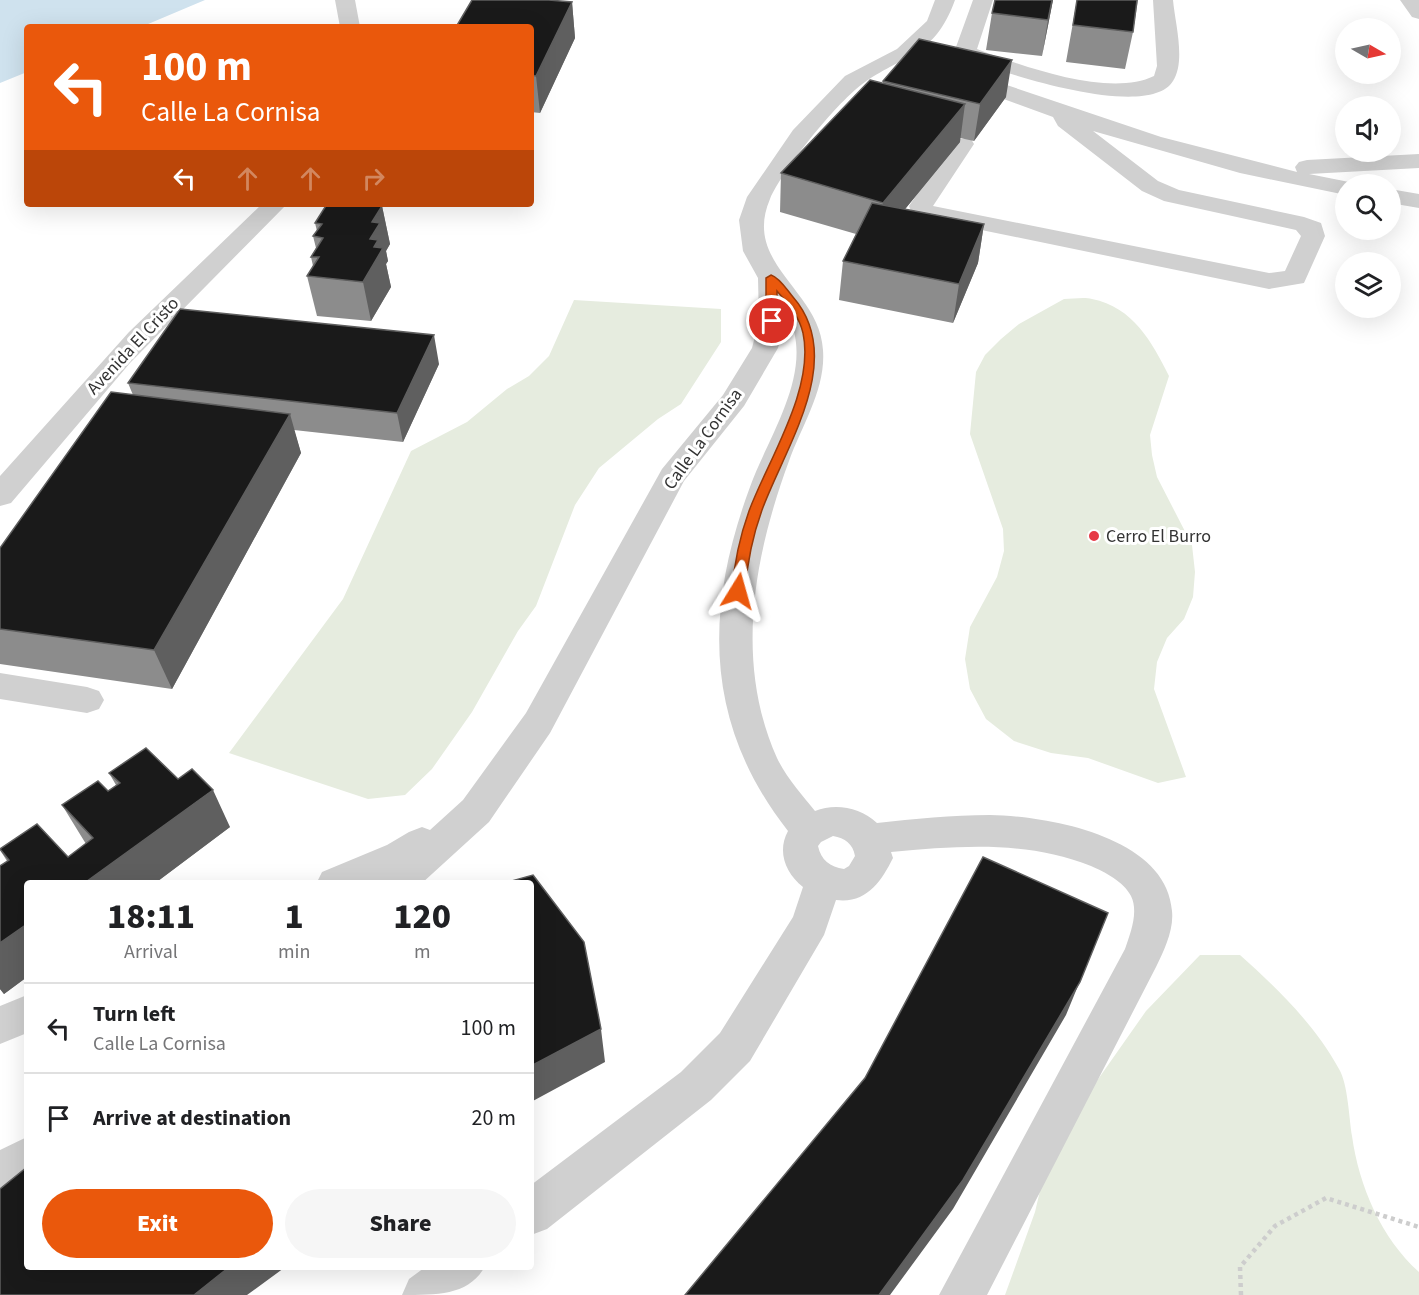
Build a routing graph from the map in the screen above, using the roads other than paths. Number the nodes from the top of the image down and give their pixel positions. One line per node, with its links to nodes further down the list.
1 (345, 0): 7 (street)
2 (945, 0): 17 (street, Calle La Cornisa)
3 (983, 0): 4 (street)
4 (1162, 0)
5 (1410, 0): 6 (street)
6 (1419, 13)
7 (349, 24)
8 (945, 69): 9 (street)
9 (1061, 111): 10 (street); 12 (street)
10 (963, 144)
11 (1419, 160): 12 (street)
12 (1242, 168): 13 (street)
13 (1335, 186)
14 (1401, 198): 15 (street)
15 (1419, 201)
16 (272, 207): 18 (street, Avenida El Cristo)
17 (771, 278): 23 (street, Calle La Cornisa); 24 (street)
18 (189, 287): 19 (street); 20 (street, Avenida El Cristo)
19 (207, 311)
20 (0, 496)
21 (0, 686): 22 (street)
22 (87, 699)
23 (476, 811): 26 (street); 27 (street, Calle La Cornisa)
24 (809, 830): 25 (street); 28 (street)
25 (870, 839): 28 (street); 36 (street)
26 (343, 880)
27 (399, 880)
28 (823, 882): 33 (street)
29 (24, 1015): 30 (street)
30 (0, 1025)
31 (24, 1160): 32 (street)
32 (0, 1176)
33 (534, 1211)
34 (458, 1270): 35 (street)
35 (425, 1295)
36 (962, 1295)

